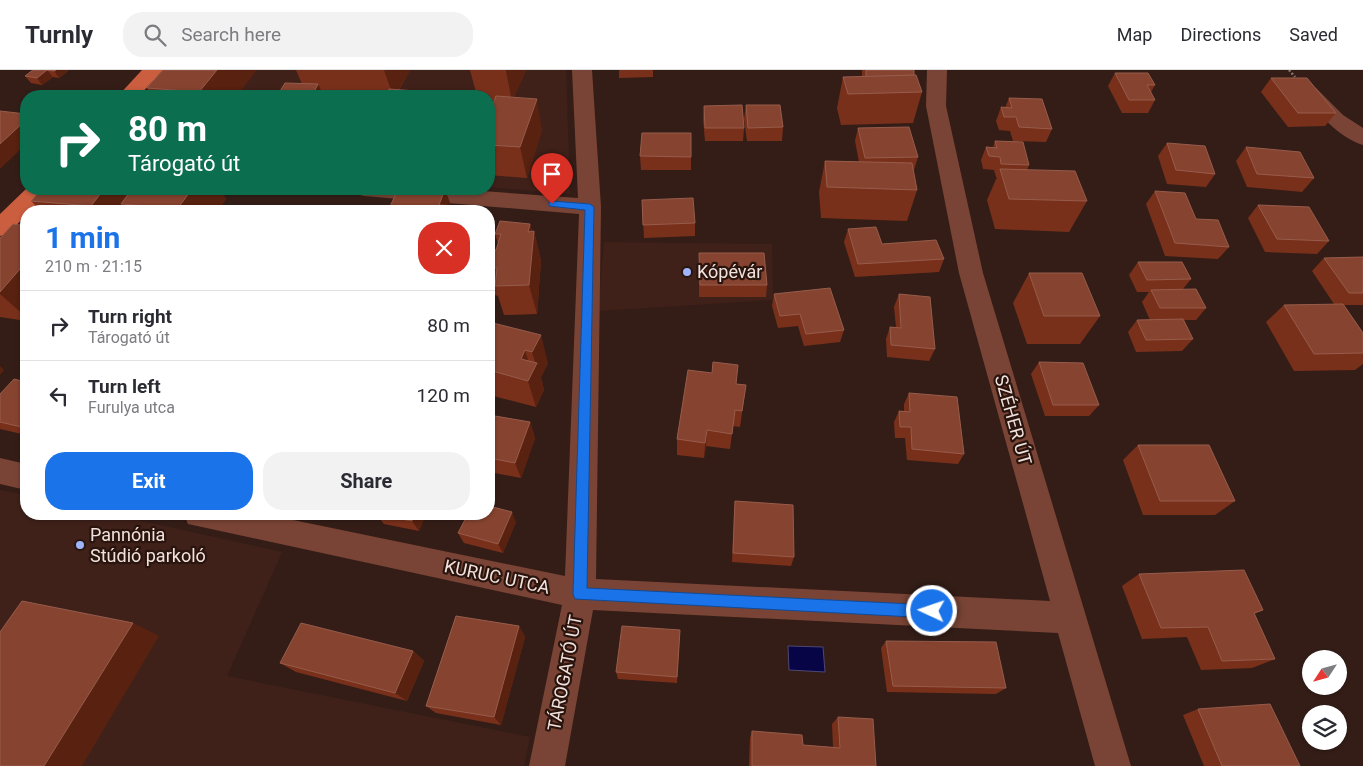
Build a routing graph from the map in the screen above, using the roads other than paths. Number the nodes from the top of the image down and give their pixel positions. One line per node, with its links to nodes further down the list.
1 (153, 70): 4 (main road)
2 (582, 70): 10 (street, TÁROGATÓ ÚT)
3 (937, 70): 17 (street, SZÉHER ÚT)
4 (134, 90)
5 (1309, 92): 6 (street)
6 (1363, 138)
7 (33, 195): 9 (main road)
8 (439, 195): 10 (street)
9 (23, 205)
10 (590, 207): 16 (street, TÁROGATÓ ÚT)
11 (20, 208): 12 (main road)
12 (0, 228)
13 (0, 472): 14 (street)
14 (20, 476)
15 (228, 520): 16 (street, KURUC UTCA)
16 (580, 594): 17 (street, KURUC UTCA); 18 (street, TÁROGATÓ ÚT)
17 (1069, 618): 19 (street, SZÉHER ÚT)
18 (547, 766)
19 (1113, 766)

